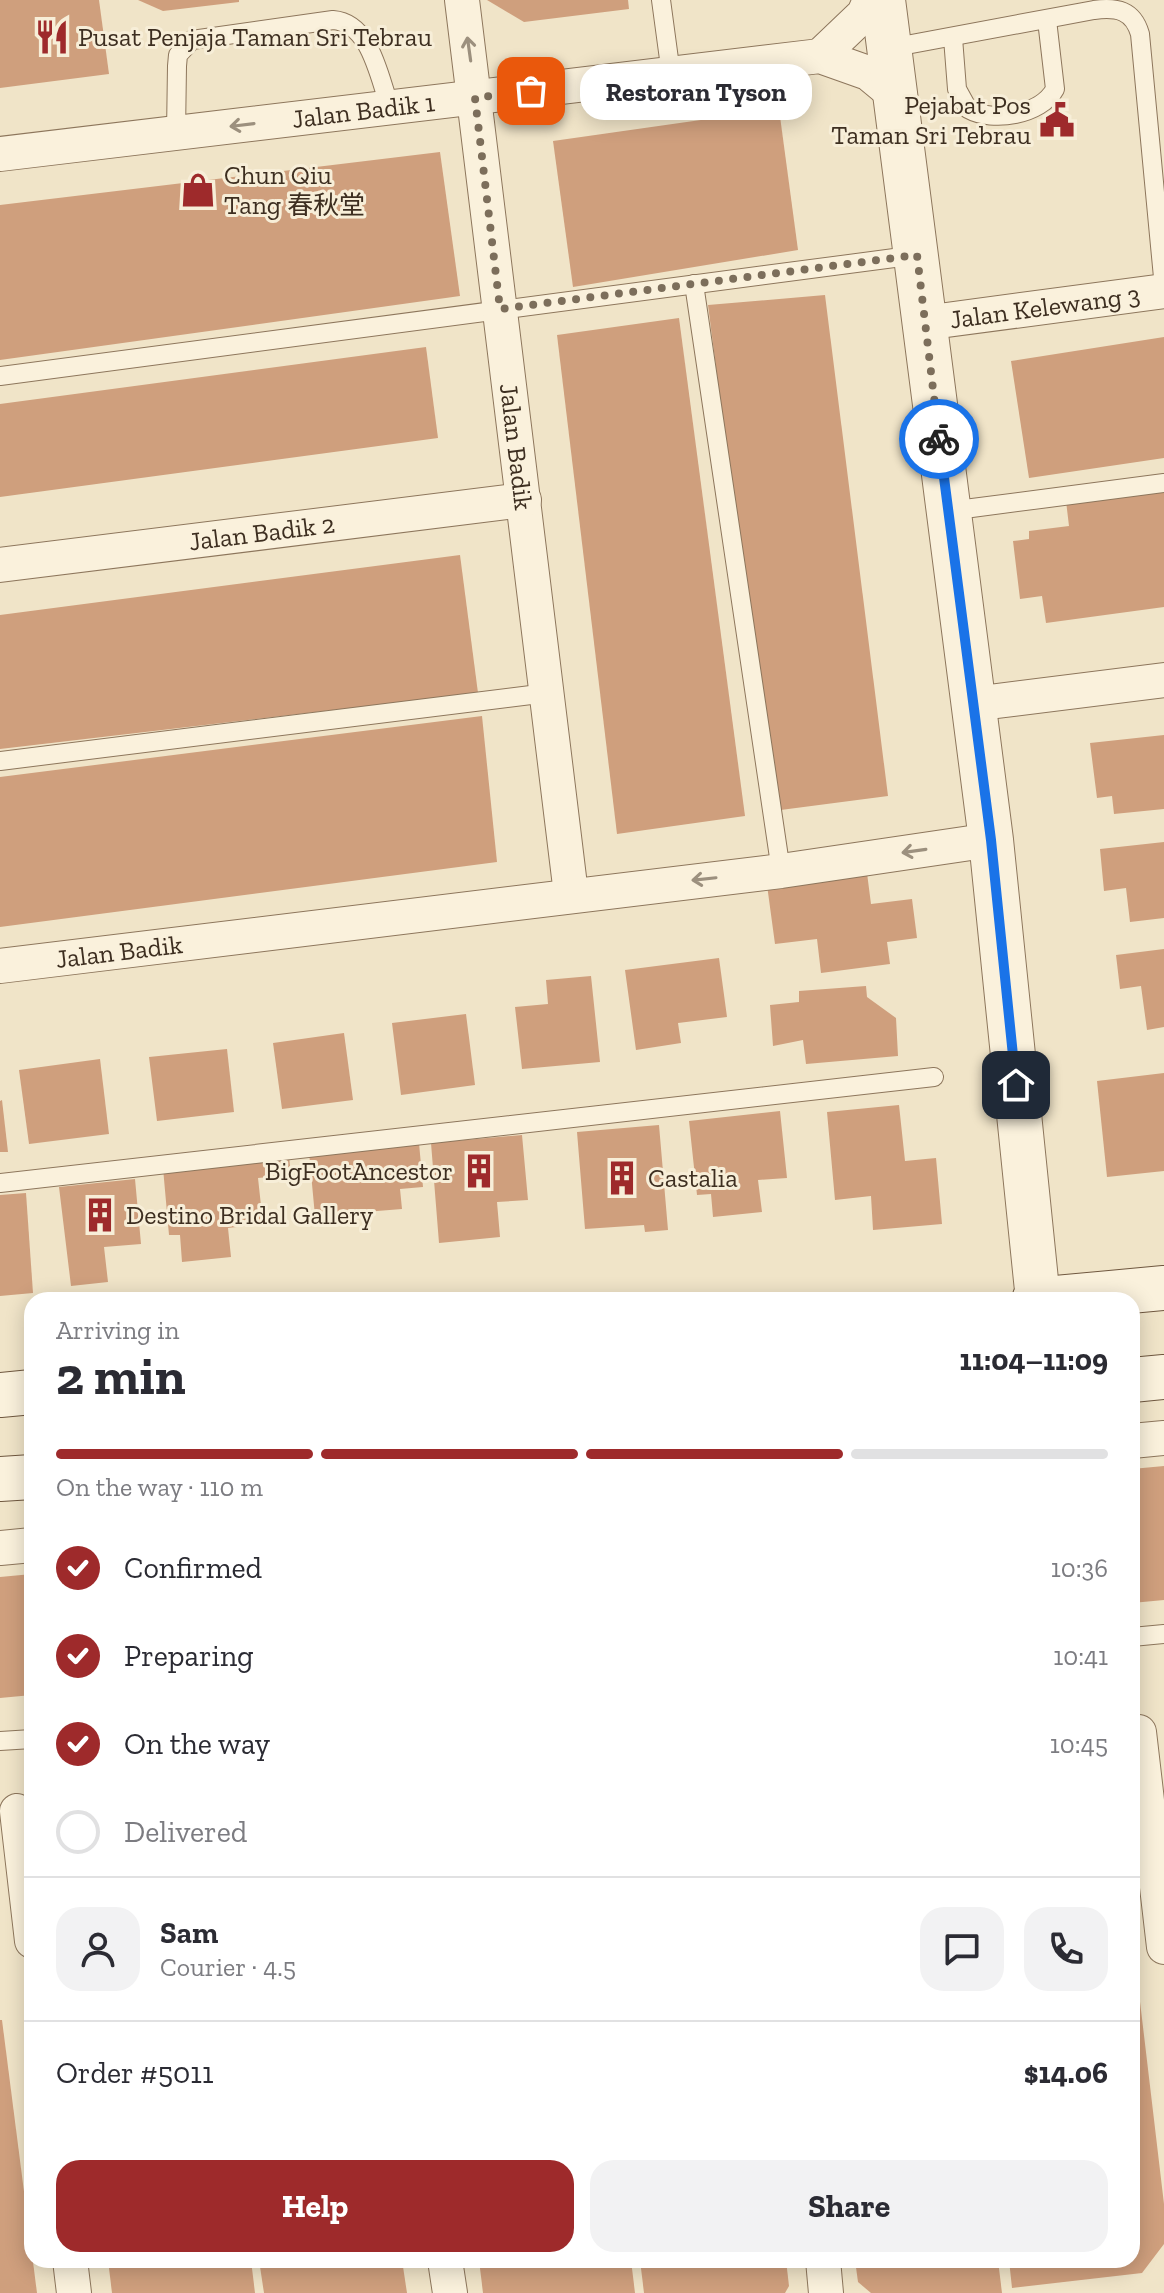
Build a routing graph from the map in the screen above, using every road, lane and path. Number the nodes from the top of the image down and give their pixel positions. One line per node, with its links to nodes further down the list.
1 (462, 0): 11 (street, Jalan Badik, one-way to 1)
2 (661, 0): 9 (lane)
3 (870, 0): 8 (street)
4 (883, 0): 7 (street)
5 (1047, 20): 6 (lane); 6 (lane); 17 (lane)
6 (953, 38): 7 (lane)
7 (890, 48): 10 (street)
8 (820, 56): 9 (street, Jalan Badik 1); 10 (street, Jalan Badik 1)
9 (671, 74): 11 (street, Jalan Badik 1)
10 (897, 97): 15 (street)
11 (475, 98): 12 (street, Jalan Badik 1); 18 (street, Jalan Badik)
12 (390, 107): 13 (street, Jalan Badik 1, one-way to 13); 13 (lane)
13 (176, 133): 14 (street, Jalan Badik 1)
14 (0, 154)
15 (917, 255): 16 (lane); 19 (street)
16 (694, 284): 18 (lane); 30 (lane)
17 (1164, 290): 19 (street, Jalan Kelewang 3)
18 (500, 309): 20 (lane); 22 (street, Jalan Badik)
19 (924, 323): 23 (street)
20 (0, 376)
21 (1164, 483): 23 (lane)
22 (524, 500): 24 (street, Jalan Badik 2); 26 (street, Jalan Badik)
23 (949, 511): 27 (street)
24 (0, 565)
25 (1164, 680): 27 (street)
26 (547, 693): 28 (lane); 31 (street, Jalan Badik)
27 (973, 704): 29 (street)
28 (0, 761)
29 (991, 840): 30 (street, Jalan Badik, one-way to 30); 36 (street)
30 (781, 871): 31 (street, Jalan Badik, one-way to 31)
31 (571, 894): 32 (street, Jalan Badik)
32 (0, 966)
33 (934, 1077): 34 (lane)
34 (0, 1183)
35 (1164, 1288): 37 (street)
36 (1035, 1292)
37 (1121, 1292)
38 (1164, 1377): 39 (street)
39 (1140, 1379)
40 (24, 1393): 41 (street)
41 (0, 1395)
42 (1164, 1438): 43 (street)
43 (1140, 1440)
44 (24, 1478): 45 (street)
45 (0, 1479)
46 (24, 1546): 47 (street)
47 (0, 1548)
48 (1164, 1634): 49 (lane)
49 (1140, 1636)
50 (24, 1740): 51 (lane)
51 (0, 1741)
52 (1140, 1741): 55 (street)
53 (17, 1811): 54 (street)
54 (24, 1872)
55 (1164, 1947)
56 (71, 2268): 59 (street)
57 (446, 2268): 60 (street)
58 (824, 2268): 61 (street)
59 (74, 2293)
60 (450, 2293)
61 (826, 2293)

